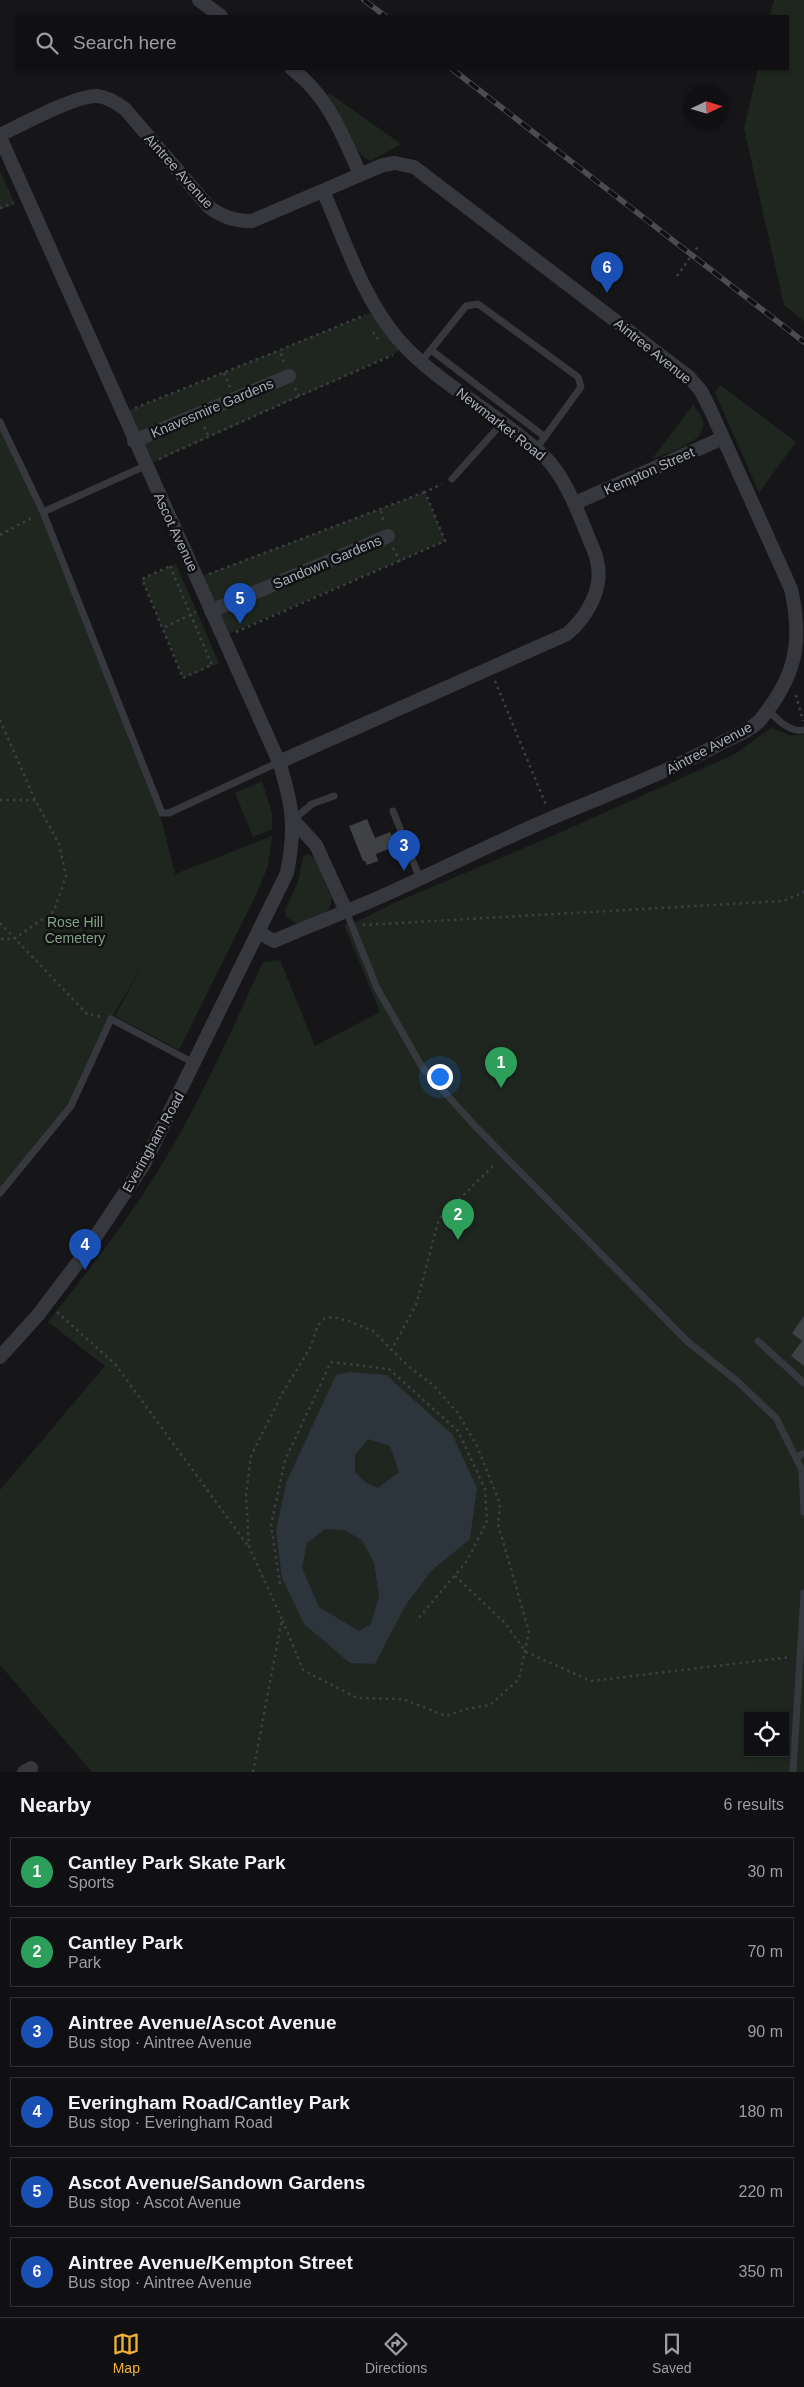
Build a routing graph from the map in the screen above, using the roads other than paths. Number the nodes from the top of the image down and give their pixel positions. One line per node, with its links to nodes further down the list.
1 (199, 0): 2 (street)
2 (220, 15)
3 (293, 70): 5 (street)
4 (0, 136): 6 (street, Aintree Avenue); 14 (street, Ascot Avenue)
5 (360, 174): 6 (street, Aintree Avenue); 13 (street, Aintree Avenue)
6 (323, 191): 8 (street, Newmarket Road)
7 (431, 350): 8 (lane); 12 (lane); 12 (lane)
8 (421, 362): 11 (street, Newmarket Road)
9 (289, 376): 14 (street, Knavesmire Gardens)
10 (0, 422): 19 (lane)
11 (503, 422): 15 (street, Newmarket Road); 17 (lane)
12 (545, 437): 15 (lane)
13 (723, 438): 18 (street, Kempton Street); 22 (street, Aintree Avenue)
14 (134, 441): 16 (street, Ascot Avenue)
15 (536, 449): 18 (street, Newmarket Road)
16 (145, 466): 19 (lane); 21 (street, Ascot Avenue)
17 (452, 479)
18 (575, 503): 25 (street, Newmarket Road)
19 (43, 512): 25 (lane)
20 (388, 536): 21 (street, Sandown Gardens)
21 (210, 608): 25 (street, Ascot Avenue)
22 (800, 609): 23 (street, Aintree Avenue)
23 (767, 709): 24 (lane); 29 (street, Aintree Avenue)
24 (804, 730)
25 (279, 762): 28 (street, Ascot Avenue)
26 (334, 796): 28 (lane)
27 (393, 810): 29 (lane)
28 (293, 820): 30 (street); 31 (street, Ascot Avenue)
29 (420, 879): 30 (street, Aintree Avenue)
30 (346, 911): 31 (street, Aintree Avenue); 38 (lane)
31 (258, 932): 32 (street, Everingham Road)
32 (194, 1064): 33 (lane); 35 (street, Everingham Road)
33 (0, 1193)
34 (758, 1341): 36 (lane)
35 (0, 1357)
36 (804, 1383)
37 (804, 1453): 38 (lane)
38 (796, 1458): 39 (lane)
39 (804, 1512)
40 (804, 1593): 41 (lane)
41 (793, 1772)

